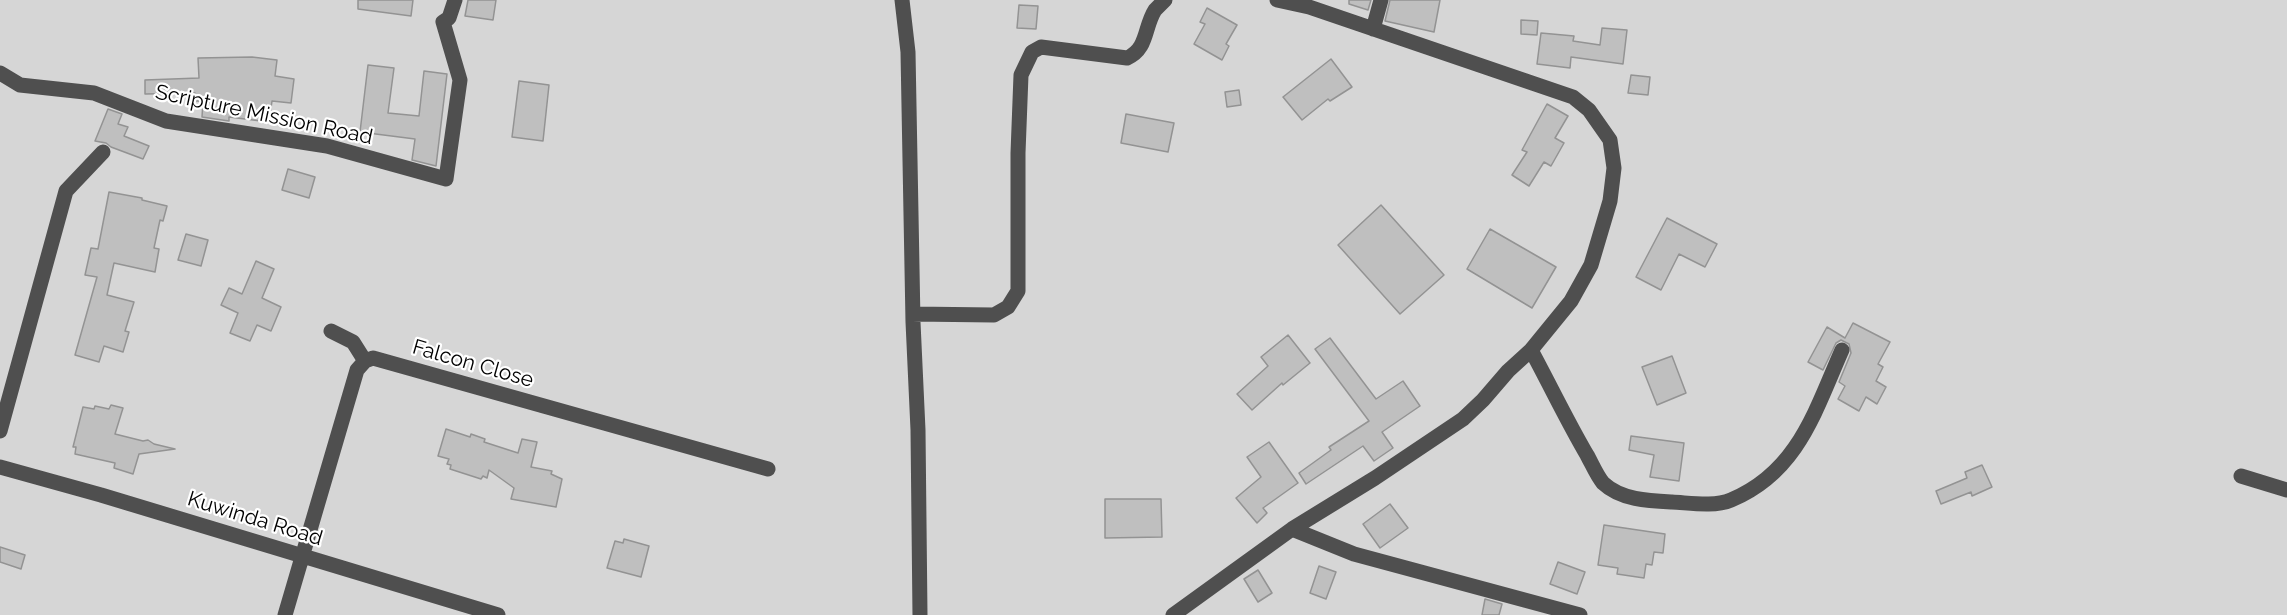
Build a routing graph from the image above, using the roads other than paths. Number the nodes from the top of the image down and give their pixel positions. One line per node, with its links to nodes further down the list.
1 (455, 0): 7 (street, Scripture Mission Road)
2 (902, 0): 9 (street)
3 (1165, 0): 9 (street)
4 (1277, 0): 6 (street)
5 (1381, 0): 6 (street)
6 (1373, 28): 11 (street)
7 (0, 73)
8 (103, 153): 14 (street)
9 (913, 314): 23 (street)
10 (331, 331): 13 (street)
11 (1531, 350): 12 (street); 19 (street)
12 (1842, 350)
13 (365, 361): 16 (street, Falcon Close); 20 (street)
14 (0, 431)
15 (0, 467): 20 (street, Kuwinda Road)
16 (768, 469)
17 (2241, 476): 18 (street)
18 (2287, 490)
19 (1292, 529): 24 (street); 25 (street)
20 (303, 555): 21 (street); 22 (street, Kuwinda Road)
21 (285, 615)
22 (498, 615)
23 (920, 615)
24 (1173, 615)
25 (1580, 615)

